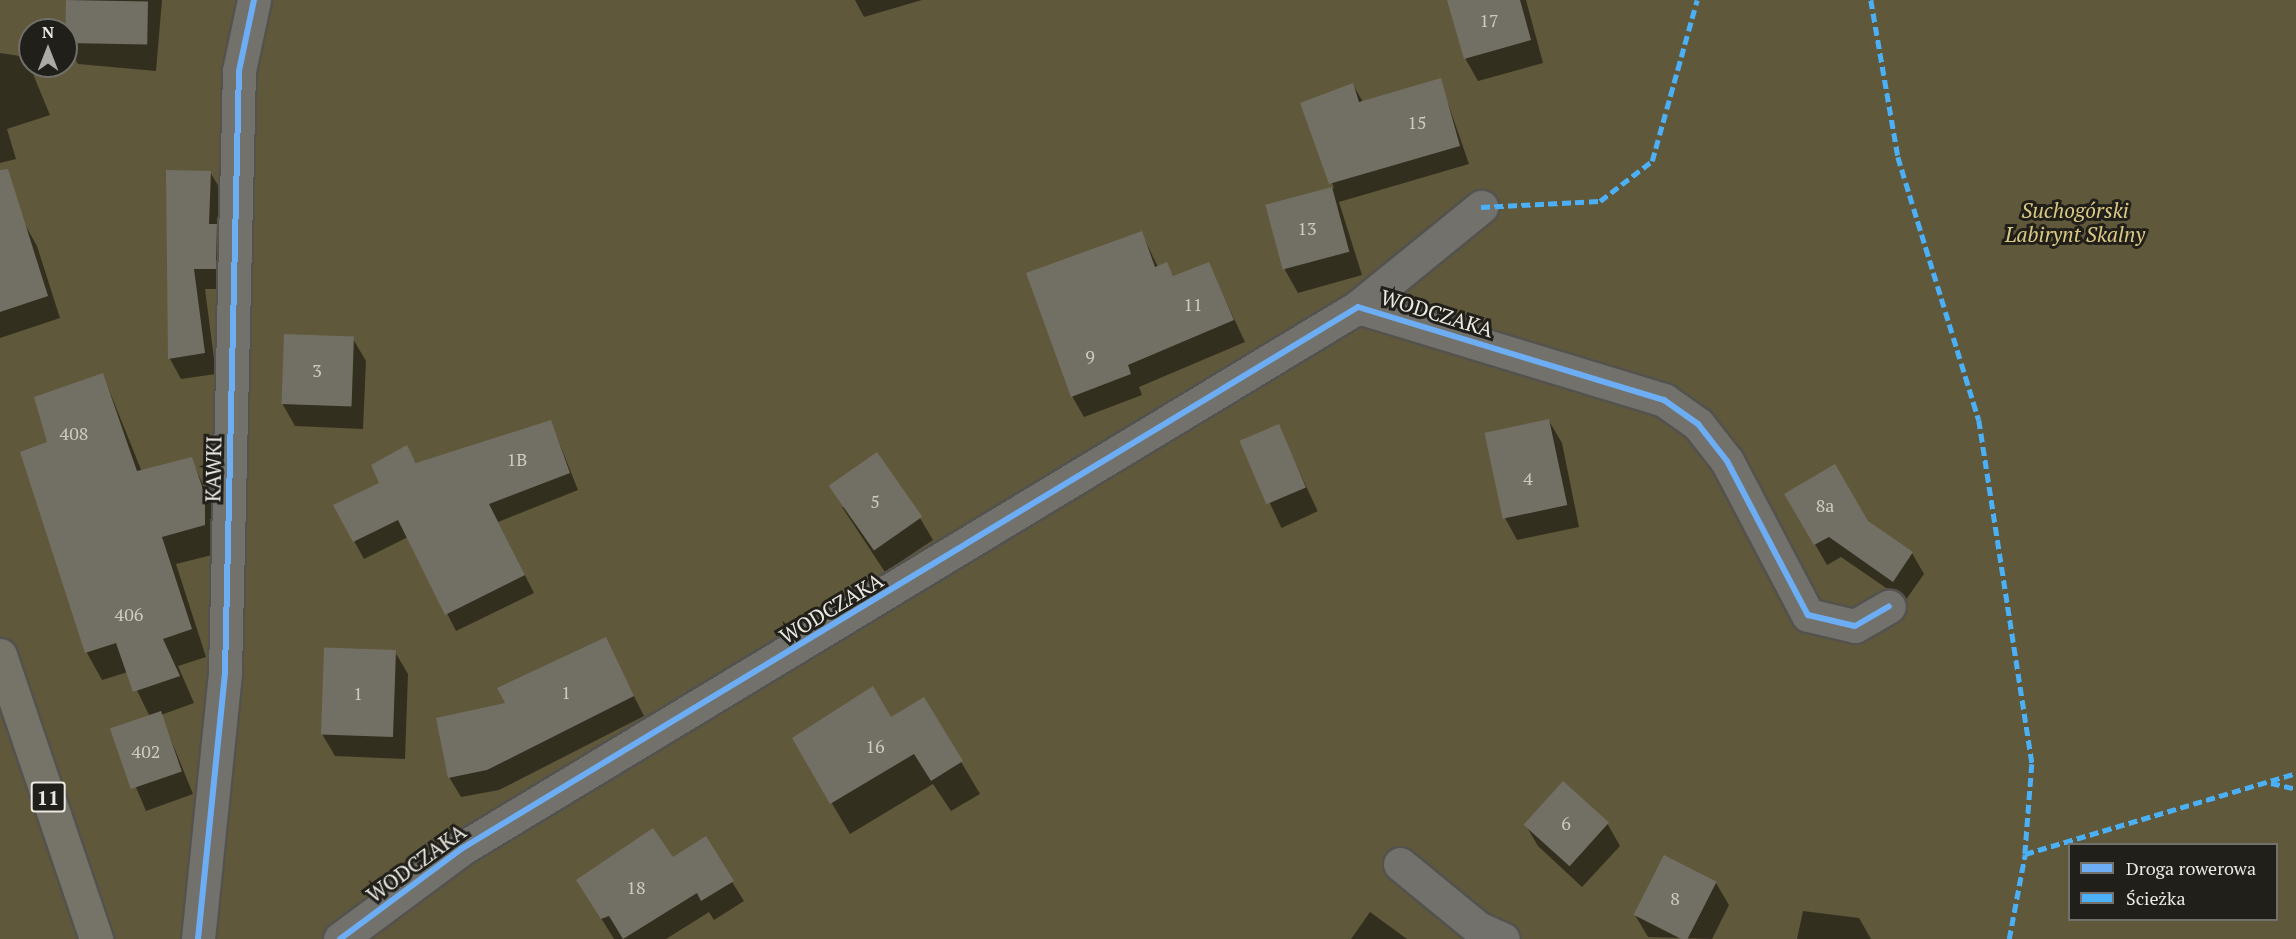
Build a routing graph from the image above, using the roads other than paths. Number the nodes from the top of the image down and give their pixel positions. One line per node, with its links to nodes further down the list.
1 (254, 0): 8 (street, KAWKI)
2 (1481, 207): 3 (street, WODCZAKA)
3 (1358, 307): 4 (street, WODCZAKA); 9 (street, WODCZAKA)
4 (1888, 606)
5 (0, 655): 7 (highway, 11)
6 (1400, 864): 10 (street)
7 (96, 939)
8 (198, 939)
9 (340, 939)
10 (1503, 939)

